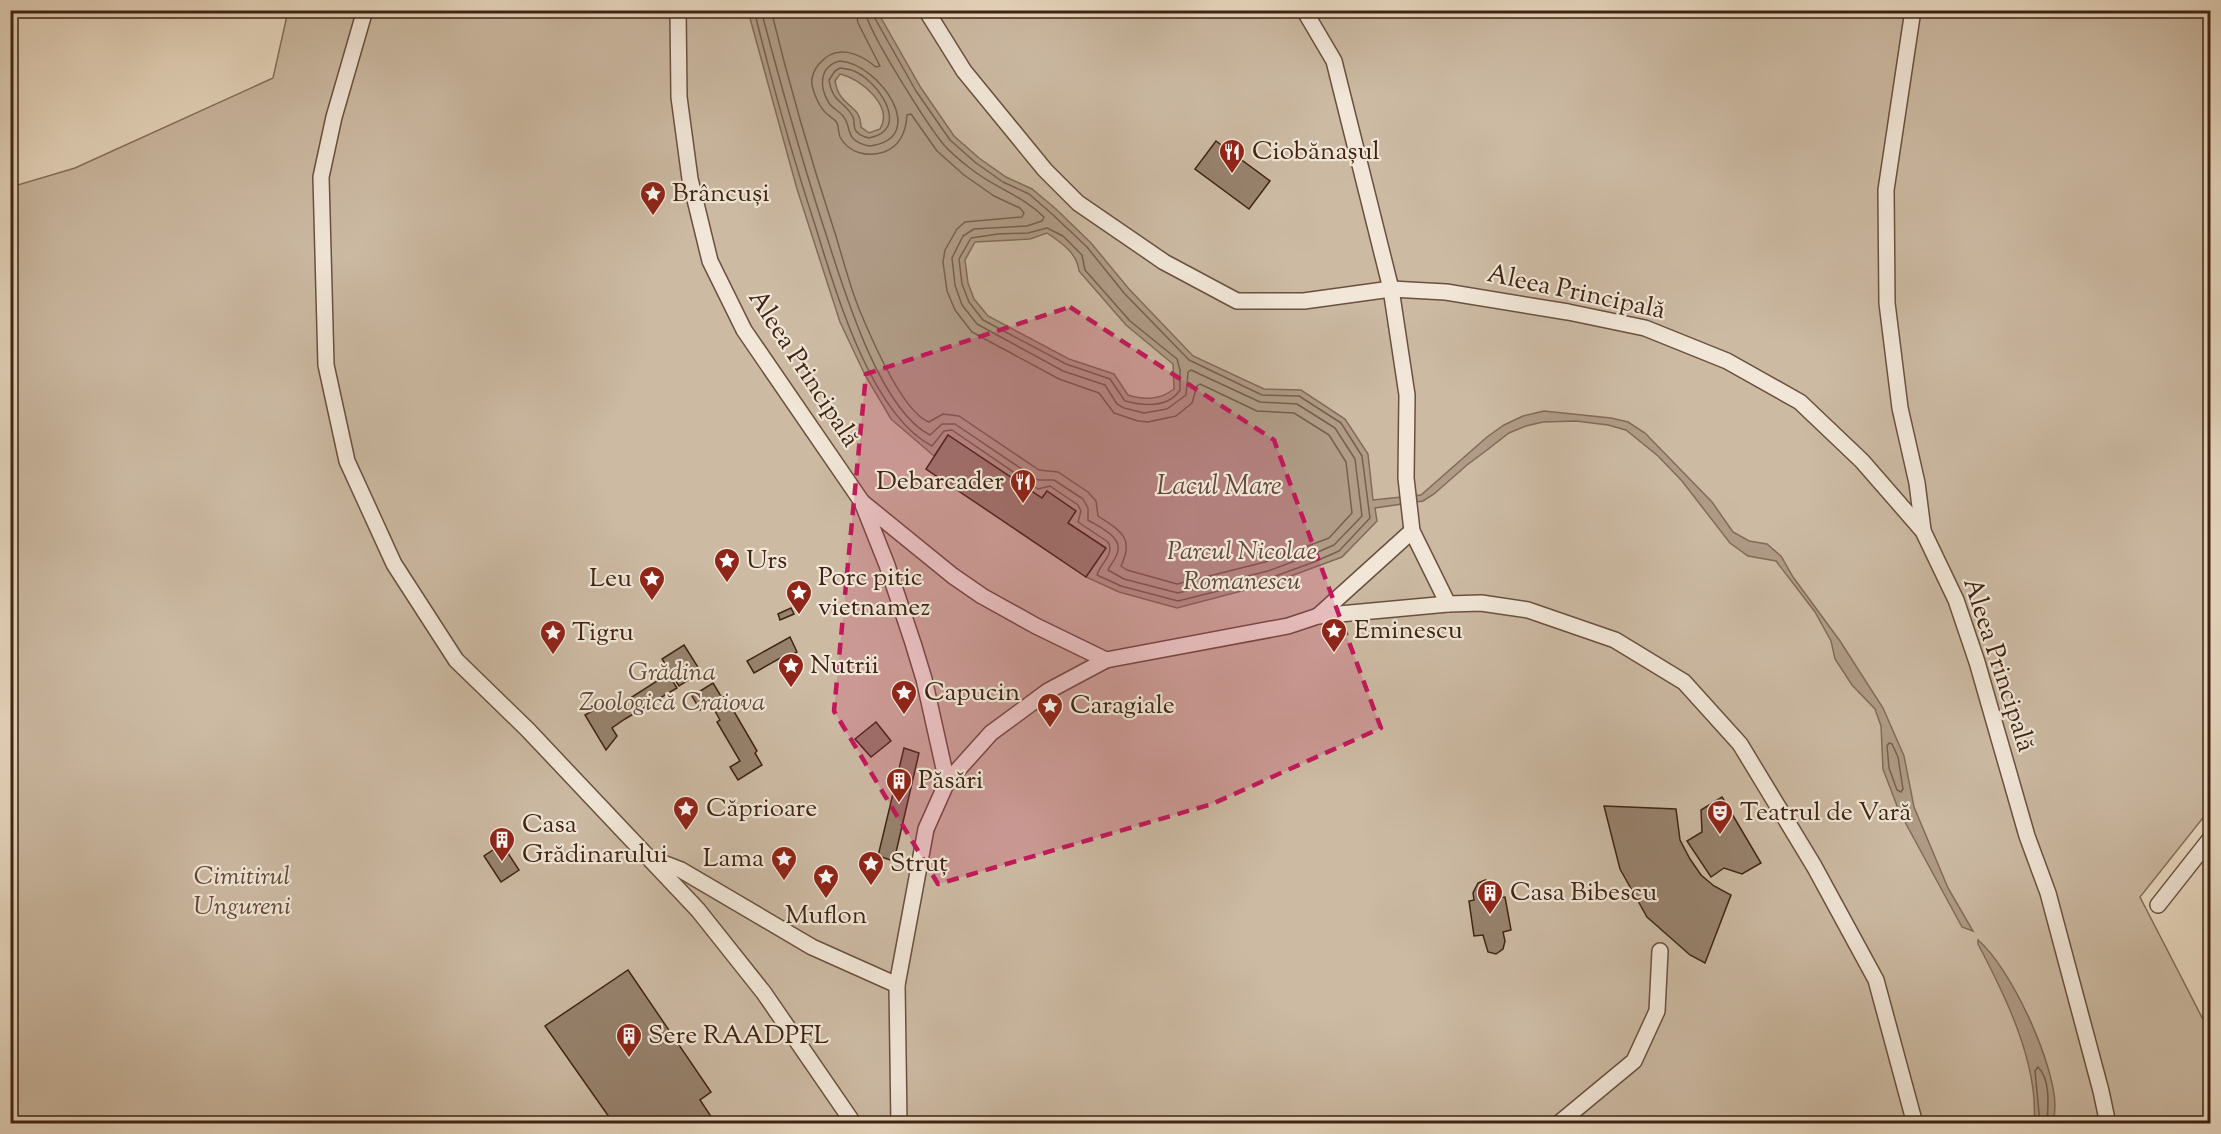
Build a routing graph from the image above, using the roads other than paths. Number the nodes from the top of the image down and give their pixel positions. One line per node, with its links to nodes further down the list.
1 (365, 10): 15 (street)
2 (678, 10): 7 (street, Aleea Principală)
3 (926, 10): 6 (street, Aleea Principală)
4 (1304, 10): 6 (street)
5 (1913, 10): 9 (street)
6 (1391, 289): 8 (street); 9 (street, Aleea Principală)
7 (862, 502): 12 (street, Aleea Principală); 13 (street, Aleea Principală)
8 (1412, 531): 10 (street); 11 (street)
9 (1923, 531): 23 (street, Aleea Principală)
10 (1448, 604): 11 (street); 22 (street)
11 (1318, 616): 12 (street)
12 (1106, 660): 13 (street)
13 (947, 782): 18 (street)
14 (2211, 839): 16 (street)
15 (651, 859): 18 (street); 19 (street)
16 (2158, 905)
17 (1660, 951): 21 (street)
18 (897, 985): 20 (street)
19 (854, 1124)
20 (899, 1124)
21 (1558, 1124)
22 (1915, 1124)
23 (2108, 1124)

